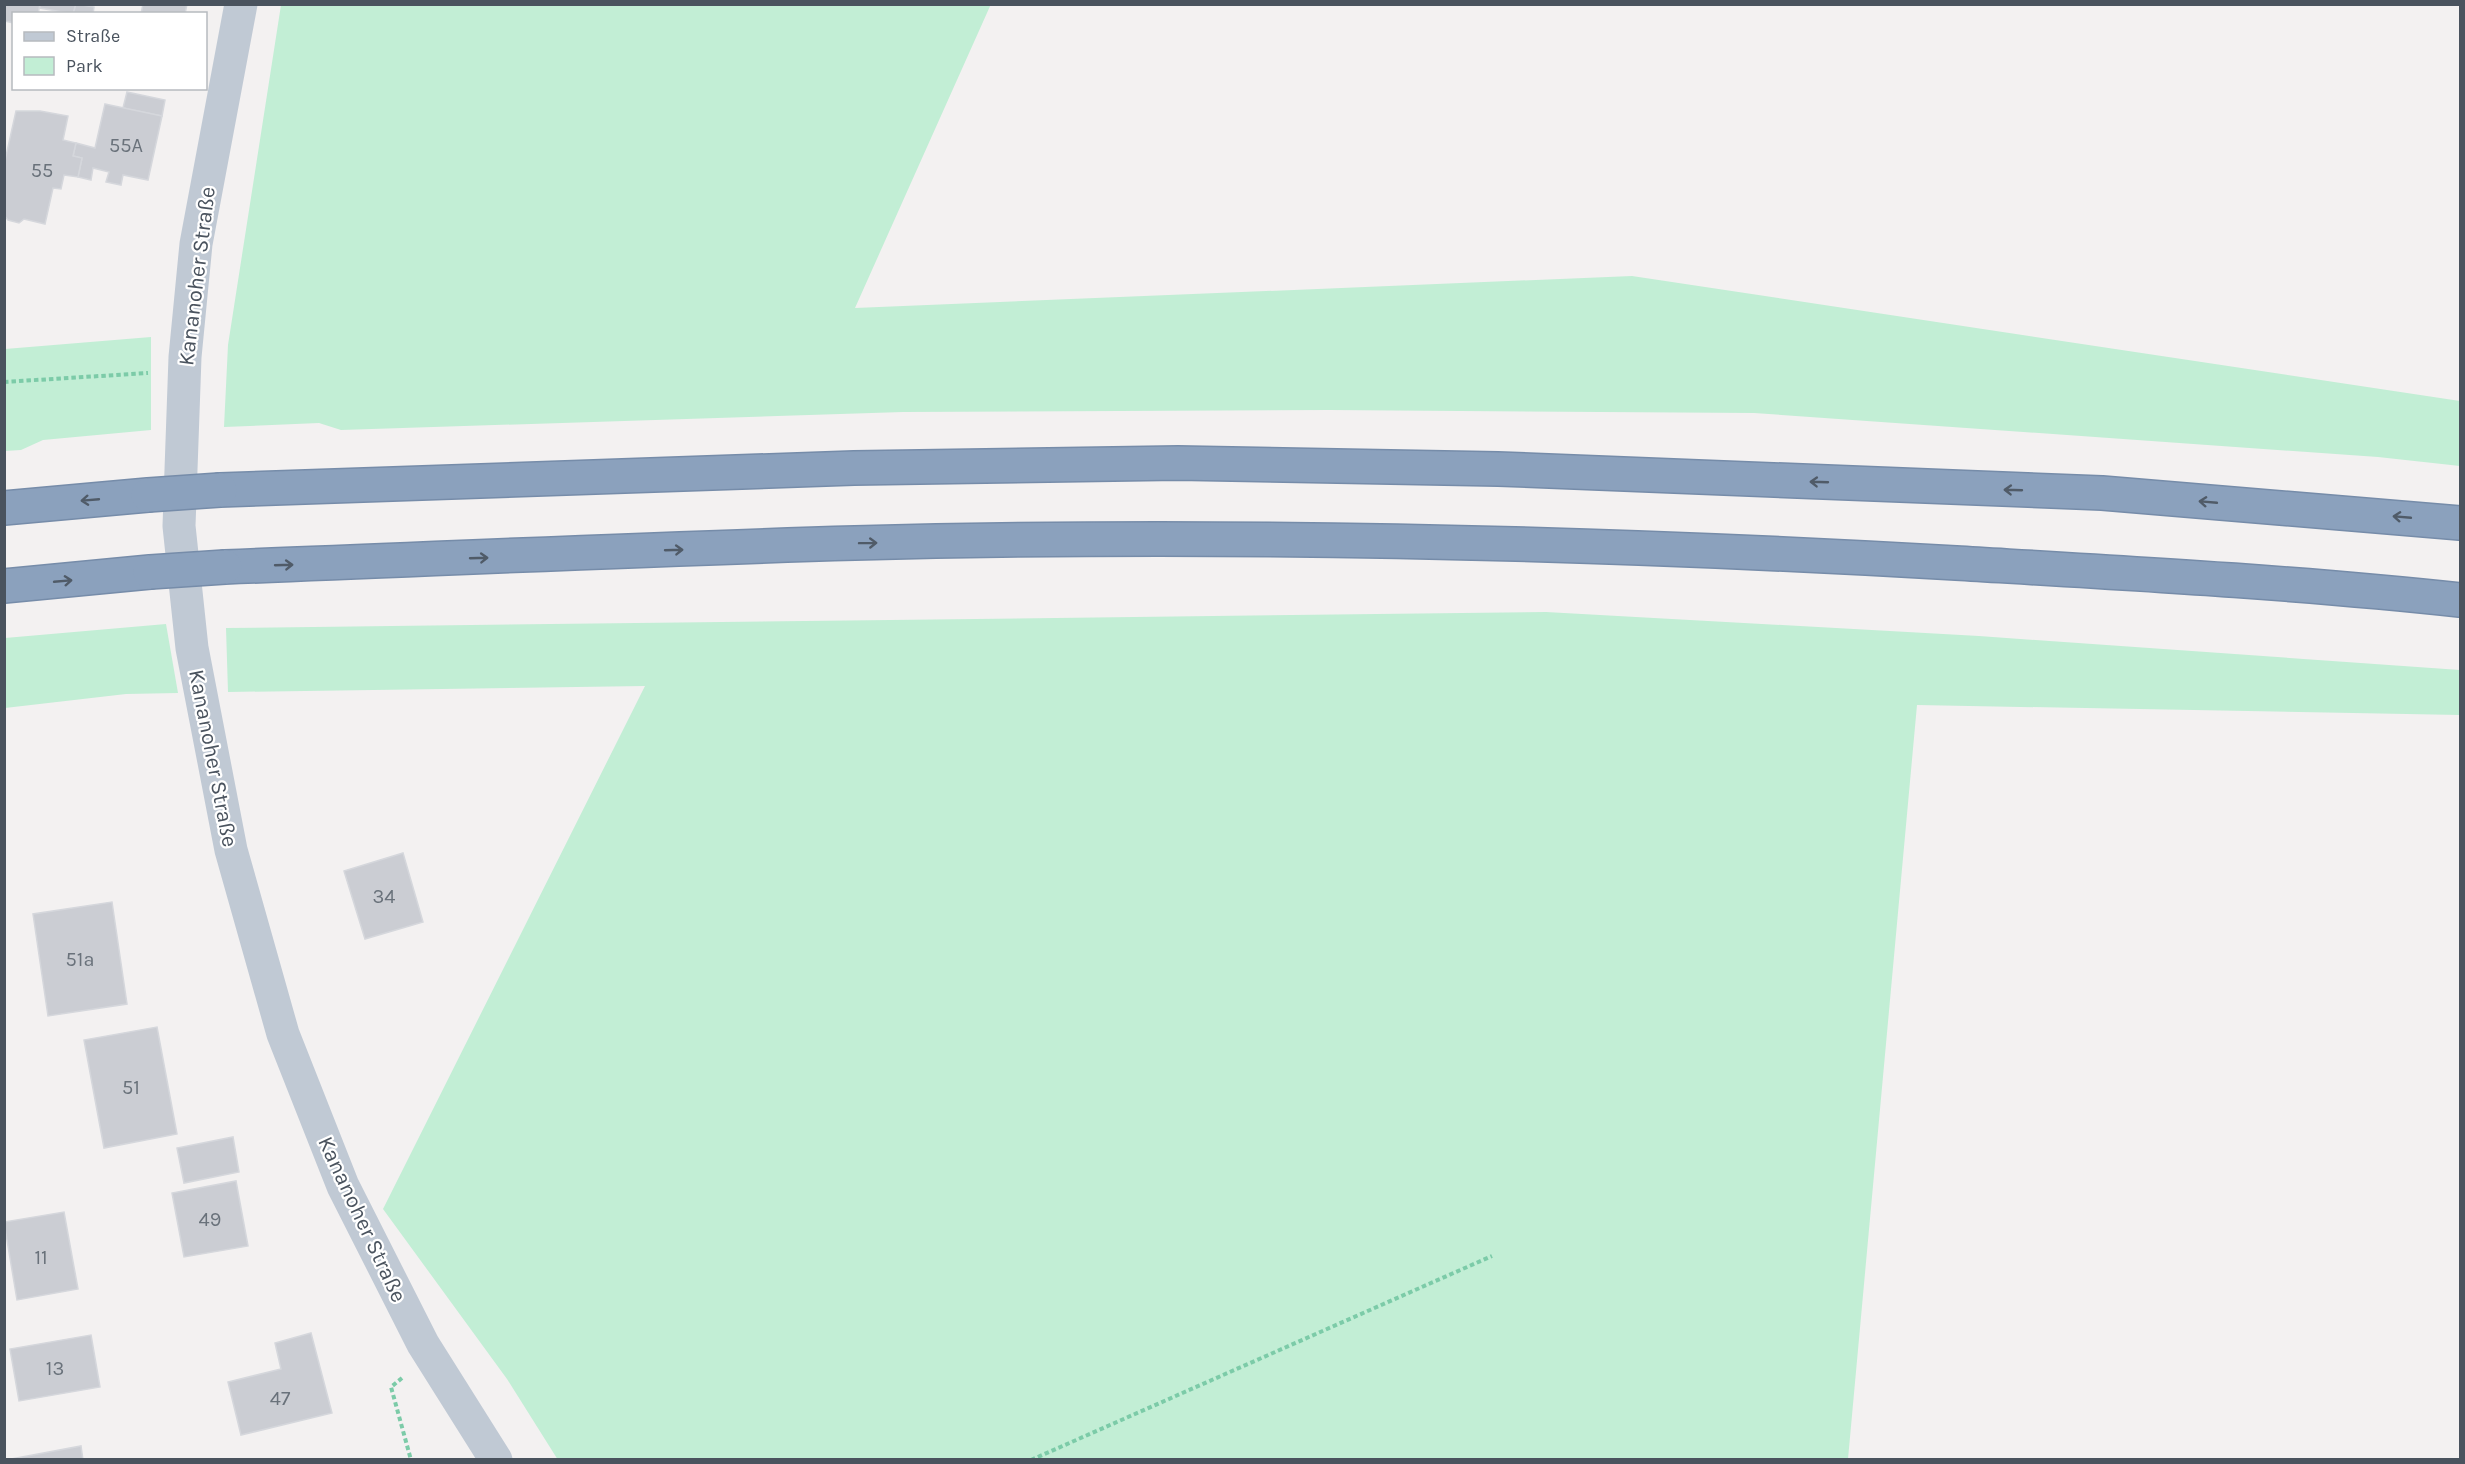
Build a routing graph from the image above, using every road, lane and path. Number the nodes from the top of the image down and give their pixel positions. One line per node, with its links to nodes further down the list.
1 (241, 4): 2 (street, Kananoher Straße)
2 (185, 370): 3 (path); 9 (street, Kananoher Straße)
3 (4, 382)
4 (4, 508): 5 (highway, one-way to 4, bridge)
5 (2460, 523)
6 (4, 586): 7 (highway, one-way to 7, bridge)
7 (2460, 600)
8 (1492, 1256): 12 (path)
9 (431, 1356): 10 (path); 11 (street, Kananoher Straße)
10 (411, 1460)
11 (496, 1460)
12 (1031, 1460)

